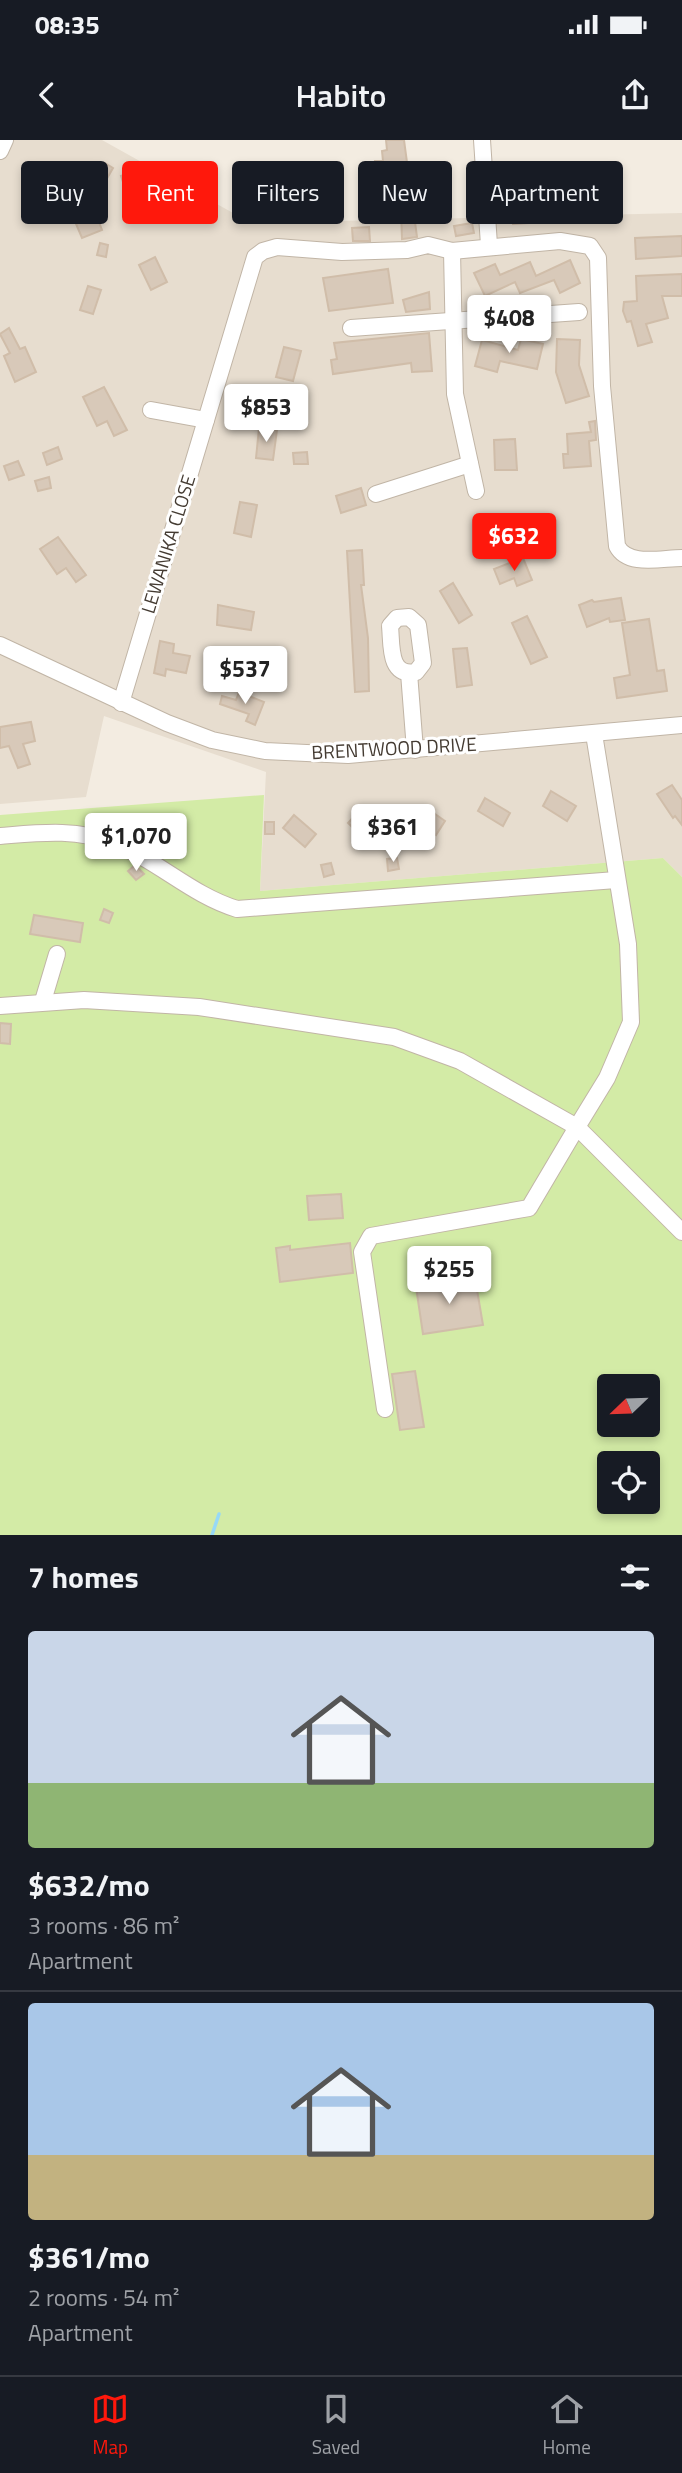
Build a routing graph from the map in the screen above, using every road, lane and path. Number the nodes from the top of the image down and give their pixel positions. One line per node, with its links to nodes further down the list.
1 (5, 140): 3 (street)
2 (482, 140): 4 (street)
3 (0, 151)
4 (489, 245): 5 (street); 14 (street)
5 (452, 250): 7 (street); 10 (street, LEWANIKA CLOSE)
6 (579, 312): 7 (street)
7 (453, 320): 8 (street); 11 (street)
8 (351, 328)
9 (151, 410): 10 (street)
10 (206, 420): 17 (street, LEWANIKA CLOSE)
11 (470, 464): 12 (street); 13 (street)
12 (477, 491)
13 (376, 494)
14 (682, 558)
15 (0, 645): 17 (street, BRENTWOOD DRIVE)
16 (409, 673): 20 (street)
17 (121, 703): 20 (street, BRENTWOOD DRIVE)
18 (682, 725): 19 (street, BRENTWOOD DRIVE)
19 (594, 734): 20 (street, BRENTWOOD DRIVE); 22 (street)
20 (415, 750)
21 (0, 836): 22 (street)
22 (616, 880): 26 (street)
23 (57, 954): 24 (street)
24 (43, 1001): 25 (street); 26 (street)
25 (0, 1006)
26 (577, 1127): 27 (street); 28 (street)
27 (682, 1232)
28 (385, 1409)

